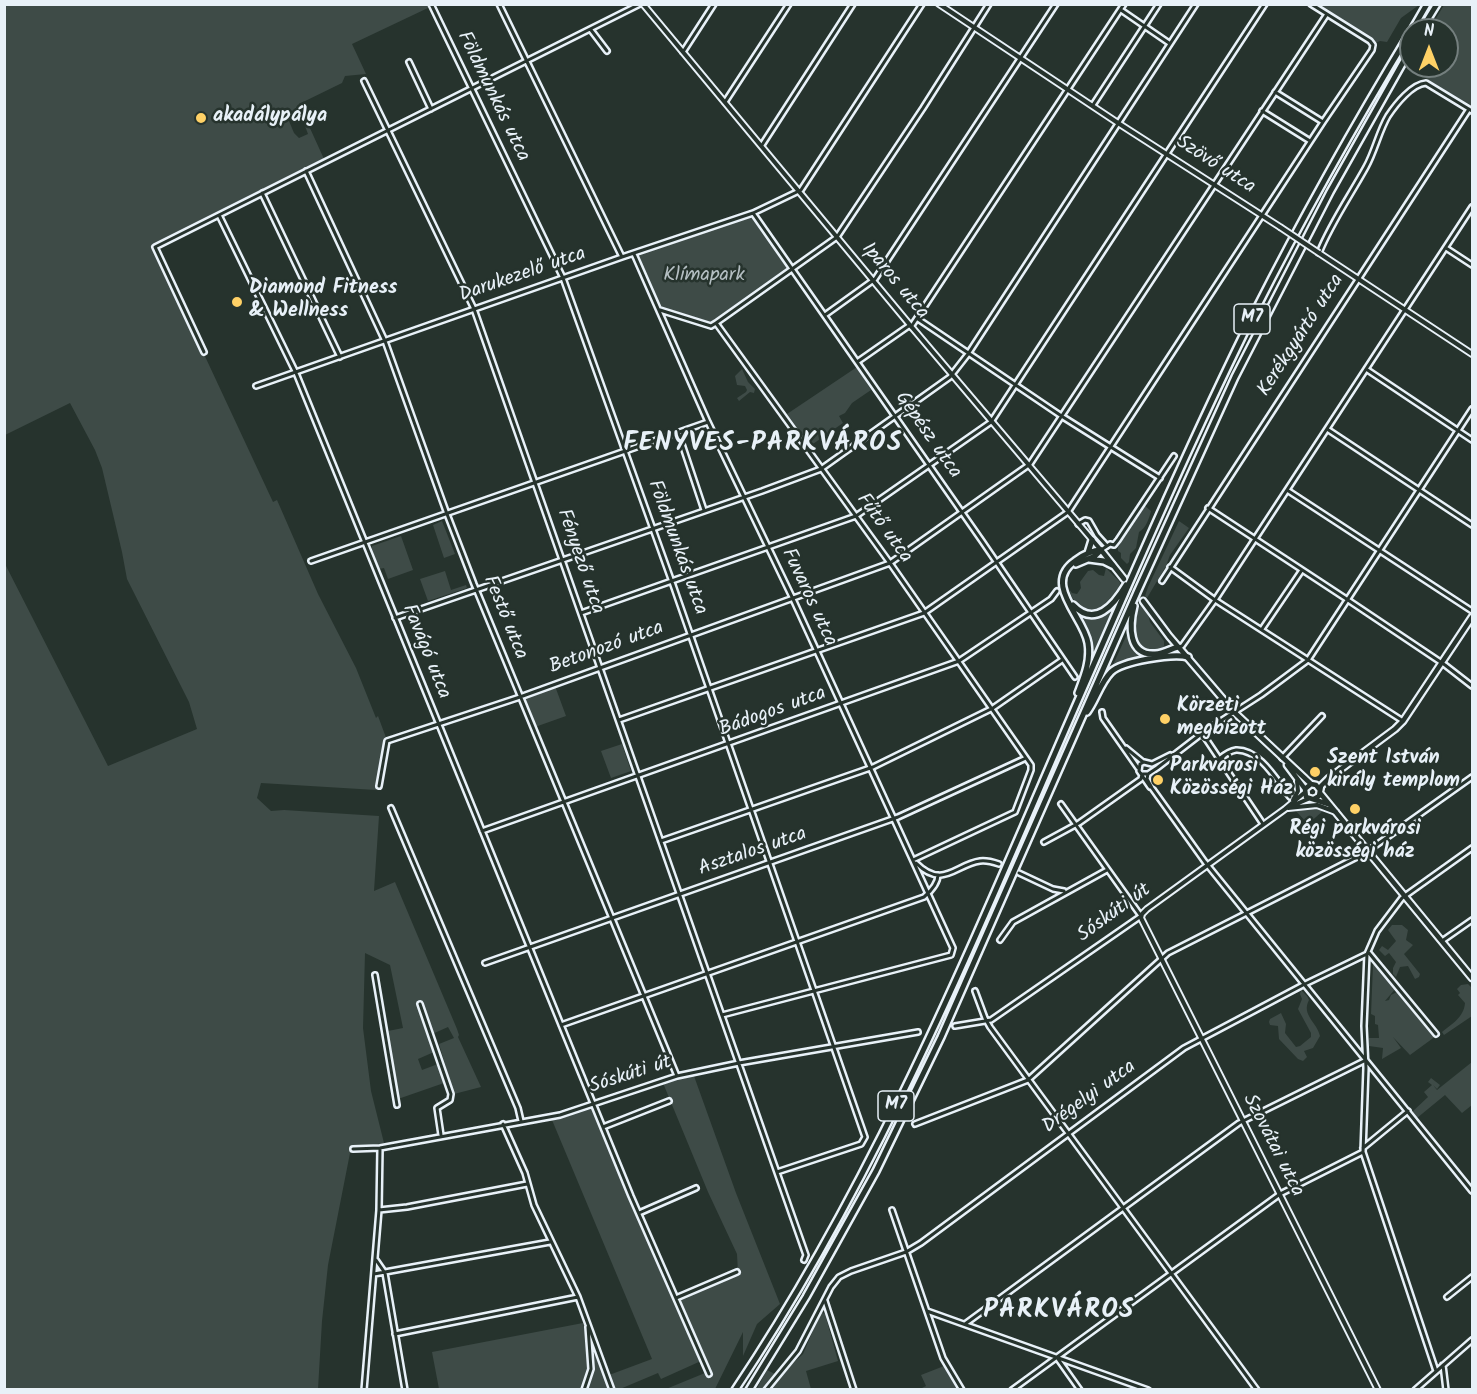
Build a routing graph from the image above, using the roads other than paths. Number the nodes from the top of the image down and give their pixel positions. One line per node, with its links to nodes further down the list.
1 (431, 4): 35 (street, Földmunkás utca)
2 (499, 4): 31 (street)
3 (641, 4): 24 (street); 27 (street, Iparos utca)
4 (714, 4): 27 (street)
5 (789, 4): 37 (street)
6 (853, 4): 46 (street)
7 (922, 4): 50 (street)
8 (939, 4): 23 (street, Szövő utca)
9 (989, 4): 23 (street)
10 (1056, 4): 29 (street)
11 (1124, 4): 18 (street)
12 (1159, 4): 22 (street)
13 (1196, 4): 25 (street)
14 (1265, 4): 47 (street)
15 (1311, 4): 19 (street)
16 (1427, 4): 20 (highway, M7)
17 (1437, 4): 21 (highway)
18 (1121, 10): 22 (street); 34 (street)
19 (1327, 14): 36 (street); 42 (street)
20 (1418, 18)
21 (1429, 18)
22 (1146, 25): 25 (street); 38 (street)
23 (974, 28): 29 (street, Szövő utca); 56 (street)
24 (591, 30): 26 (street); 31 (street)
25 (1170, 43): 43 (street)
26 (607, 51)
27 (683, 51): 37 (street, Iparos utca)
28 (1399, 51): 127 (highway, M7)
29 (1021, 58): 34 (street, Szövő utca); 65 (street)
30 (409, 62): 39 (street)
31 (527, 63): 35 (street); 60 (street)
32 (1399, 69): 132 (highway, M7)
33 (364, 81): 44 (street, Fényező utca)
34 (1068, 88): 38 (street, Szövő utca); 70 (street)
35 (472, 90): 39 (street); 63 (street, Földmunkás utca)
36 (1275, 92): 41 (street); 42 (street)
37 (725, 102): 46 (street, Iparos utca)
38 (1093, 105): 43 (street, Szövő utca)
39 (431, 110): 44 (street)
40 (1471, 110): 58 (street); 64 (street, Kerékgyártó utca)
41 (1262, 111): 45 (street); 49 (street)
42 (1323, 122): 45 (street)
43 (1118, 123): 47 (street, Szövő utca); 75 (street)
44 (387, 131): 48 (street); 66 (street, Fényező utca)
45 (1310, 141): 55 (street)
46 (762, 146): 50 (street, Iparos utca)
47 (1167, 152): 49 (street, Szövő utca); 82 (street)
48 (306, 171): 51 (street); 73 (street, Festő utca)
49 (1215, 183): 55 (street, Szövő utca); 86 (street)
50 (799, 191): 53 (street, Darukezelő utca); 56 (street, Iparos utca)
51 (262, 193): 54 (street); 77 (street)
52 (1473, 207): 57 (street)
53 (753, 213): 59 (street, Darukezelő utca); 62 (street, Gépész utca)
54 (219, 214): 74 (street); 80 (street, Favágó utca)
55 (1263, 214): 58 (street, Szövő utca, bridge); 93 (street)
56 (837, 237): 62 (street); 65 (street, Iparos utca)
57 (1446, 248): 61 (street); 68 (street)
58 (1319, 253): 64 (street, Szövő utca)
59 (634, 254): 60 (street, Darukezelő utca); 67 (street, Fuvaros utca)
60 (622, 257): 63 (street, Darukezelő utca)
61 (1473, 265)
62 (793, 270): 69 (street, Gépész utca); 71 (street)
63 (563, 278): 66 (street, Darukezelő utca); 94 (street, Földmunkás utca)
64 (1358, 279): 68 (street, Szövő utca); 104 (street, Kerékgyártó utca)
65 (873, 281): 69 (street); 72 (street, Iparos utca)
66 (474, 309): 73 (street, Darukezelő utca); 100 (street, Fényező utca)
67 (659, 310): 71 (street); 87 (street, Fuvaros utca)
68 (1405, 310): 76 (street, Szövő utca); 79 (street)
69 (825, 315): 78 (street, Gépész utca)
70 (918, 319): 72 (street); 75 (street)
71 (716, 322): 98 (street, Fűtő utca)
72 (910, 326): 78 (street); 81 (street, Iparos utca)
73 (386, 341): 77 (street, Darukezelő utca); 108 (street, Festő utca)
74 (204, 352)
75 (968, 354): 81 (street); 82 (street)
76 (1473, 354)
77 (340, 357): 80 (street, Darukezelő utca)
78 (857, 362): 85 (street, Gépész utca)
79 (1366, 369): 89 (street); 90 (street)
80 (296, 373): 83 (street, Darukezelő utca); 115 (street, Favágó utca)
81 (952, 375): 85 (street); 88 (street, Iparos utca)
82 (1016, 384): 86 (street); 88 (street)
83 (256, 386)
84 (1473, 409): 90 (street)
85 (895, 417): 96 (street, Gépész utca); 98 (street)
86 (1063, 417): 93 (street); 97 (street)
87 (708, 422): 91 (street); 103 (street, Fuvaros utca)
88 (991, 422): 96 (street); 97 (street, Iparos utca)
89 (1327, 429): 101 (street); 102 (street)
90 (1459, 430): 92 (street); 101 (street)
91 (678, 432): 94 (street); 105 (street)
92 (1473, 440)
93 (1111, 447): 99 (street); 107 (street)
94 (625, 452): 100 (street); 112 (street, Földmunkás utca)
95 (1174, 456): 99 (street)
96 (928, 464): 106 (street, Gépész utca); 109 (street)
97 (1029, 466): 106 (street, Betonozó utca); 107 (street, Iparos utca)
98 (821, 469): 103 (street); 109 (street, Fűtő utca)
99 (1160, 478): 116 (street)
100 (535, 483): 108 (street); 121 (street, Fényező utca)
101 (1419, 489): 111 (street); 119 (street)
102 (1287, 490): 113 (street); 119 (street)
103 (745, 497): 105 (street); 117 (street, Fuvaros utca)
104 (1208, 508): 113 (street); 126 (street, Kerékgyártó utca)
105 (704, 511): 112 (street)
106 (962, 512): 123 (street, Gépész utca); 124 (street, Betonozó utca)
107 (1068, 512): 110 (street, Iparos utca); 123 (street)
108 (447, 514): 115 (street); 133 (street, Festő utca)
109 (856, 516): 117 (street); 124 (street, Fűtő utca)
110 (1078, 524): 114 (street, Iparos utca); 116 (street)
111 (1473, 525)
112 (653, 529): 121 (street); 131 (street, Földmunkás utca)
113 (1255, 539): 128 (street); 136 (street)
114 (1092, 540): 118 (street, Iparos utca); 120 (highway)
115 (365, 542): 122 (street); 144 (street, Favágó utca)
116 (1107, 546): 118 (street)
117 (769, 548): 131 (street); 135 (street, Fuvaros utca)
118 (1101, 550): 120 (highway); 125 (main road, Iparos utca)
119 (1380, 551): 137 (street); 139 (street)
120 (1088, 556): 125 (highway); 127 (highway); 165 (highway)
121 (563, 560): 133 (street); 140 (street, Fényező utca)
122 (311, 561)
123 (997, 562): 141 (street); 142 (street, Gépész utca)
124 (890, 563): 135 (street, Betonozó utca); 141 (street, Fűtő utca)
125 (1112, 565): 129 (main road, Iparos utca)
126 (1170, 567): 130 (street, Kerékgyártó utca); 136 (street)
127 (1136, 569): 165 (highway, M7)
128 (1302, 570): 137 (street); 145 (street)
129 (1124, 579)
130 (1162, 581)
131 (672, 582): 140 (street); 146 (street, Földmunkás utca)
132 (1138, 590): 150 (highway); 167 (highway, M7)
133 (477, 591): 144 (street); 160 (street, Festő utca)
134 (1057, 591): 142 (street, Bádogos utca)
135 (792, 598): 146 (street, Betonozó utca); 149 (street, Fuvaros utca)
136 (1215, 600): 145 (street); 148 (street)
137 (1348, 600): 153 (street); 155 (street)
138 (1143, 601): 147 (main road)
139 (1473, 611)
140 (581, 613): 156 (street, Fényező utca)
141 (924, 613): 149 (street); 154 (street, Fűtő utca)
142 (1032, 613): 152 (street, Gépész utca); 154 (street, Bádogos utca)
143 (1473, 617): 155 (main road)
144 (394, 618): 170 (street, Favágó utca)
145 (1262, 629): 153 (street)
146 (691, 635): 156 (street, Betonozó utca); 159 (street, Földmunkás utca)
147 (1172, 640): 148 (main road); 150 (highway)
148 (1179, 647): 150 (highway); 151 (main road)
149 (816, 651): 159 (street); 161 (street, Fuvaros utca)
150 (1168, 653): 151 (highway); 167 (highway)
151 (1188, 657): 164 (main road)
152 (1062, 660): 157 (street, Gépész utca); 162 (street)
153 (1308, 660): 164 (street); 169 (street)
154 (959, 661): 161 (street, Bádogos utca); 162 (street, Fűtő utca)
155 (1442, 663): 158 (street); 169 (main road)
156 (600, 668): 160 (street, Betonozó utca); 168 (street, Fényező utca)
157 (1075, 677)
158 (1473, 686)
159 (708, 688): 168 (street); 172 (street, Földmunkás utca)
160 (520, 697): 170 (street, Betonozó utca); 195 (street, Festő utca)
161 (841, 705): 172 (street, Bádogos utca); 180 (street, Fuvaros utca)
162 (993, 708): 175 (street, Fűtő utca); 180 (street)
163 (1102, 712): 173 (street)
164 (1234, 712): 171 (street); 176 (main road)
165 (1071, 717): 301 (highway, M7)
166 (1322, 717): 176 (street)
167 (1082, 718): 302 (highway, M7)
168 (619, 720): 185 (street, Fényező utca)
169 (1403, 721): 187 (main road)
170 (438, 724): 189 (street, Betonozó utca); 204 (street, Favágó utca)
171 (1202, 733): 174 (street); 177 (street)
172 (728, 745): 185 (street, Bádogos utca); 199 (street, Földmunkás utca)
173 (1124, 747): 178 (street); 181 (street)
174 (1175, 754): 179 (street); 182 (street)
175 (1026, 758): 201 (street, Asztalos utca); 209 (street)
176 (1282, 758): 184 (main road); 188 (main road)
177 (1219, 759): 193 (street); 202 (street)
178 (1143, 762): 179 (street); 181 (street)
179 (1150, 764): 182 (street)
180 (870, 768): 199 (street); 201 (street, Fuvaros utca)
181 (1138, 768): 183 (street)
182 (1149, 772): 183 (street); 190 (street)
183 (1142, 774): 190 (street); 203 (street)
184 (1294, 775): 191 (main road); 198 (street)
185 (638, 776): 195 (street, Bádogos utca); 205 (street, Fényező utca)
186 (1473, 777): 208 (street)
187 (1329, 778): 188 (main road); 192 (main road)
188 (1313, 784): 191 (main road); 192 (main road)
189 (379, 786)
190 (1152, 788): 212 (street)
191 (1304, 791): 194 (main road); 198 (street, Sóskúti út)
192 (1320, 792): 194 (main road); 200 (main road)
193 (1290, 797)
194 (1311, 799): 198 (street, Sóskúti út); 200 (main road)
195 (564, 802): 204 (street, Bádogos utca); 222 (street, Festő utca)
196 (1061, 804): 203 (street)
197 (391, 808): 255 (street)
198 (1285, 809): 200 (street); 202 (street, Sóskúti út)
199 (751, 810): 205 (street); 210 (street, Földmunkás utca)
200 (1336, 812): 208 (main road)
201 (894, 819): 209 (street, Fuvaros utca); 210 (street, Asztalos utca)
202 (1263, 824): 212 (street, Sóskúti út)
203 (1076, 825): 206 (street); 213 (street)
204 (482, 831): 227 (street, Favágó utca)
205 (662, 841): 218 (street, Fényező utca)
206 (1044, 842)
207 (1473, 848): 219 (street)
208 (1368, 850): 219 (main road); 220 (street)
209 (913, 860): 215 (street); 217 (street, Fuvaros utca)
210 (770, 863): 218 (street, Asztalos utca); 225 (street, Földmunkás utca)
211 (999, 864): 215 (street)
212 (1208, 866): 220 (street); 221 (street, Sóskúti út)
213 (1107, 870): 216 (street); 221 (street)
214 (1019, 873): 216 (street)
215 (938, 875): 217 (street)
216 (1067, 890): 224 (street)
217 (929, 893): 225 (street); 235 (street, Fuvaros utca)
218 (680, 894): 222 (street, Asztalos utca); 231 (street, Fényező utca)
219 (1405, 896): 226 (main road); 228 (street)
220 (1247, 914): 229 (street); 234 (street)
221 (1141, 916): 229 (street, Szovátai utca); 240 (street, Sóskúti út)
222 (612, 919): 227 (street, Asztalos utca); 237 (street, Festő utca)
223 (1473, 920): 226 (street)
224 (1000, 940)
225 (797, 941): 231 (street); 235 (street, Földmunkás utca)
226 (1442, 941): 233 (main road)
227 (530, 947): 230 (street, Asztalos utca); 241 (street, Favágó utca)
228 (1367, 954): 234 (street, Drégelyi utca); 244 (street); 247 (street)
229 (1160, 959): 245 (street, Szovátai utca); 250 (street)
230 (485, 963)
231 (707, 973): 237 (street); 239 (street, Fényező utca)
232 (375, 975): 253 (street)
233 (1473, 978)
234 (1303, 985): 245 (street, Drégelyi utca); 247 (street)
235 (815, 990): 239 (street); 246 (street, Földmunkás utca)
236 (975, 991): 240 (street)
237 (642, 996): 241 (street); 249 (street, Festő utca)
238 (420, 1004): 261 (street)
239 (722, 1015): 248 (street, Fényező utca)
240 (987, 1022): 242 (street, Sóskúti út); 250 (street)
241 (561, 1025): 252 (street, Favágó utca)
242 (955, 1026)
243 (918, 1032): 246 (street, Sóskúti út)
244 (1436, 1034)
245 (1200, 1037): 256 (street, Szovátai utca); 260 (street, Drégelyi utca)
246 (834, 1047): 248 (street, Sóskúti út); 265 (street, Földmunkás utca)
247 (1366, 1059): 254 (street); 256 (street); 264 (street)
248 (739, 1063): 249 (street, Sóskúti út); 265 (street, Fényező utca)
249 (677, 1076): 252 (street, Sóskúti út)
250 (1028, 1080): 258 (street); 260 (street)
251 (669, 1101): 259 (street)
252 (594, 1104): 255 (street, Sóskúti út); 259 (street, Favágó utca)
253 (397, 1105)
254 (1408, 1111): 264 (street); 268 (street)
255 (521, 1121): 257 (street, Sóskúti út)
256 (1243, 1121): 269 (street, Szovátai utca); 270 (street)
257 (503, 1124): 261 (street, Sóskúti út); 266 (street)
258 (915, 1124)
259 (603, 1127): 273 (street, Favágó utca)
260 (1067, 1133): 270 (street); 275 (street, Drégelyi utca)
261 (441, 1136): 262 (street, Sóskúti út)
262 (380, 1148): 263 (street, Sóskúti út); 271 (street)
263 (353, 1149)
264 (1363, 1150): 269 (street); 294 (street)
265 (777, 1172): 277 (street, Fényező utca)
266 (527, 1184): 271 (street); 274 (street)
267 (696, 1188): 273 (street)
268 (1473, 1191)
269 (1280, 1194): 279 (street); 310 (street, Szovátai utca)
270 (1122, 1207): 279 (street); 288 (street)
271 (379, 1210): 276 (street)
272 (892, 1210): 275 (street)
273 (639, 1214): 285 (street, Favágó utca)
274 (550, 1242): 280 (street); 283 (street)
275 (906, 1252): 286 (street, Drégelyi utca); 287 (street)
276 (375, 1258): 280 (street); 281 (street)
277 (804, 1260)
278 (737, 1272): 285 (street)
279 (1171, 1272): 292 (street); 309 (street)
280 (385, 1273): 281 (street); 290 (street)
281 (374, 1274): 297 (street)
282 (1473, 1277): 284 (street)
283 (578, 1297): 289 (street); 290 (street)
284 (1447, 1297)
285 (676, 1298): 295 (street, Favágó utca)
286 (825, 1301): 303 (street); 304 (street)
287 (927, 1311): 288 (street); 305 (street)
288 (965, 1324): 292 (street)
289 (588, 1326): 299 (street); 300 (street)
290 (395, 1334): 298 (street)
291 (1473, 1340): 293 (street)
292 (1057, 1357): 296 (street); 307 (street); 308 (street)
293 (1443, 1365): 294 (street); 312 (street)
294 (1436, 1371): 311 (street)
295 (709, 1374)
296 (1018, 1388): 306 (street)
297 (364, 1389)
298 (405, 1389)
299 (584, 1389)
300 (612, 1389)
301 (735, 1389)
302 (748, 1389)
303 (766, 1389)
304 (854, 1389)
305 (962, 1389)
306 (1012, 1389)
307 (1080, 1389)
308 (1148, 1389)
309 (1257, 1389)
310 (1378, 1389)
311 (1414, 1389)
312 (1446, 1389)

